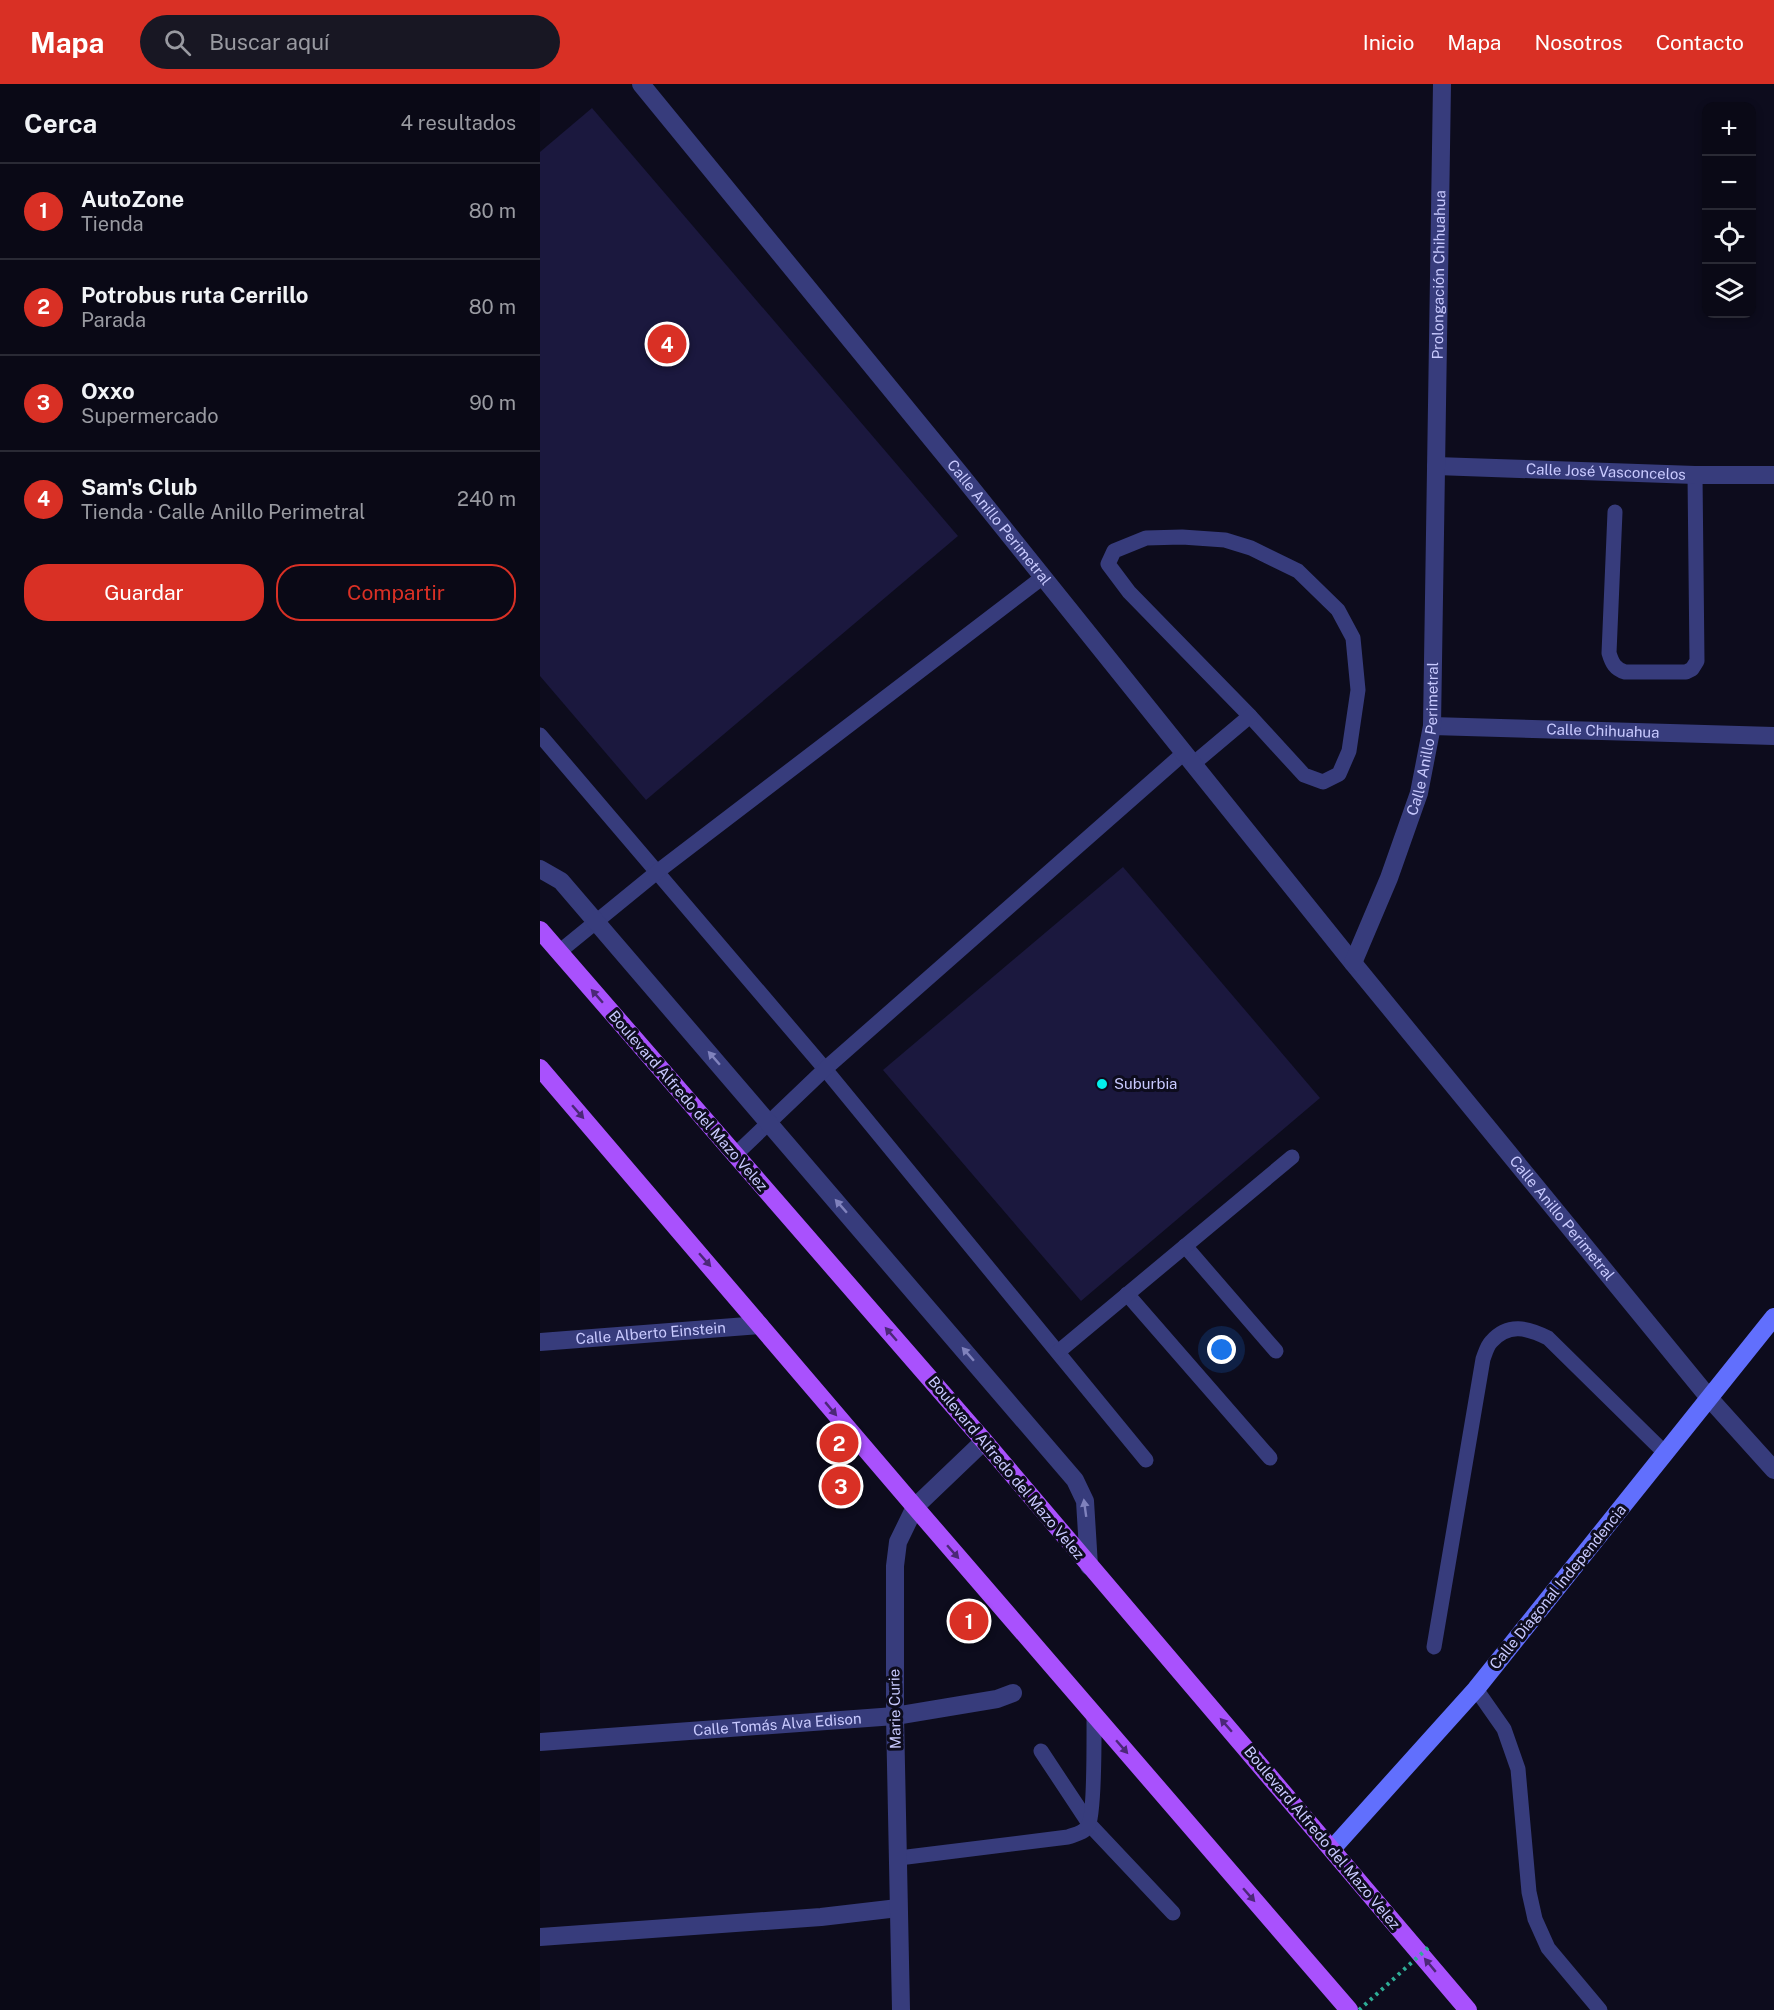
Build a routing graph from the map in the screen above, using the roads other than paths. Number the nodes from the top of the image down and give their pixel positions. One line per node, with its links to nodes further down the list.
1 (642, 84): 7 (street, Calle Anillo Perimetral)
2 (1442, 84): 3 (street, Prolongación Chihuahua)
3 (1436, 466): 4 (street, Calle José Vasconcelos); 9 (street, Calle Anillo Perimetral)
4 (1695, 475): 5 (street, Calle José Vasconcelos); 6 (lane)
5 (1774, 475)
6 (1615, 512)
7 (1043, 577): 12 (street, Calle Anillo Perimetral); 14 (lane)
8 (1250, 716): 8 (lane); 12 (lane)
9 (1432, 726): 11 (street, Calle Chihuahua); 18 (street, Calle Anillo Perimetral)
10 (540, 735): 14 (lane)
11 (1774, 736)
12 (1188, 758): 18 (street, Calle Anillo Perimetral); 19 (lane)
13 (540, 868): 15 (street)
14 (657, 872): 15 (lane); 19 (lane)
15 (595, 921): 17 (lane); 21 (street, one-way to 15)
16 (540, 930): 17 (main road, Boulevard Alfredo del Mazo Velez)
17 (559, 952): 22 (main road, Boulevard Alfredo del Mazo Velez, one-way to 17)
18 (1353, 963): 31 (street, Calle Anillo Perimetral)
19 (825, 1069): 21 (lane); 30 (lane)
20 (542, 1074): 27 (main road, one-way to 27)
21 (770, 1123): 22 (lane); 38 (street, one-way to 21)
22 (735, 1155): 32 (main road, Boulevard Alfredo del Mazo Velez, one-way to 22)
23 (1292, 1157): 24 (lane)
24 (1185, 1246): 25 (lane); 29 (lane)
25 (1127, 1294): 30 (lane); 34 (lane)
26 (1774, 1317): 31 (main road, Calle Diagonal Independencia)
27 (760, 1325): 28 (street, Calle Alberto Einstein); 37 (main road, one-way to 37)
28 (540, 1342)
29 (1276, 1351)
30 (1058, 1352): 35 (lane)
31 (1710, 1399): 33 (main road, Calle Diagonal Independencia); 36 (street, Calle Anillo Perimetral)
32 (984, 1441): 37 (street, Marie Curie); 38 (main road, Boulevard Alfredo del Mazo Velez)
33 (1666, 1454): 39 (lane); 40 (main road, Calle Diagonal Independencia)
34 (1270, 1458)
35 (1146, 1460)
36 (1771, 1463)
37 (915, 1508): 42 (main road, one-way to 42); 43 (street, Marie Curie)
38 (1089, 1566): 47 (main road, Boulevard Alfredo del Mazo Velez, one-way to 38)
39 (1434, 1647)
40 (1476, 1689): 47 (main road, Calle Diagonal Independencia); 55 (lane)
41 (1013, 1693): 43 (street, Calle Tomás Alva Edison)
42 (1094, 1715): 46 (lane); 53 (main road, one-way to 53)
43 (895, 1716): 44 (street, Calle Tomás Alva Edison); 48 (street, Marie Curie)
44 (540, 1742)
45 (1041, 1751): 46 (lane)
46 (1090, 1824): 48 (lane); 50 (lane)
47 (1332, 1849): 54 (main road, Boulevard Alfredo del Mazo Velez, one-way to 47)
48 (899, 1858): 49 (street, Marie Curie)
49 (898, 1908): 51 (street); 52 (street, Marie Curie)
50 (1173, 1913)
51 (540, 1937)
52 (901, 2010)
53 (1349, 2010)
54 (1468, 2010)
55 (1600, 2010)

